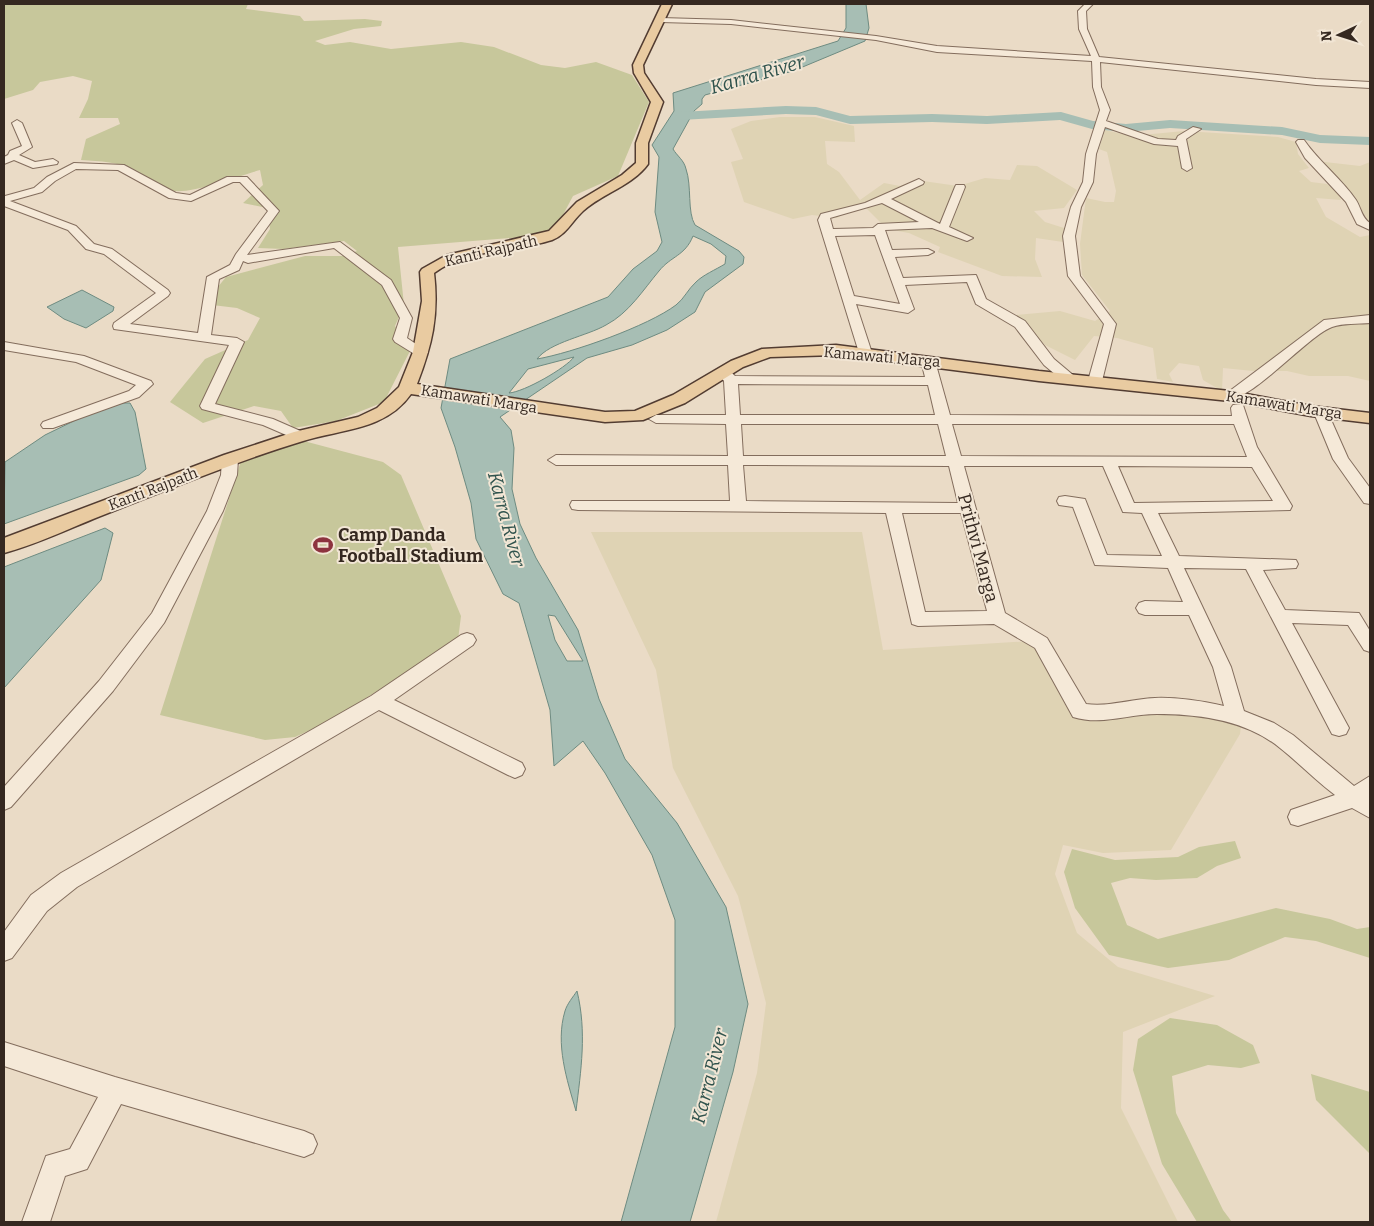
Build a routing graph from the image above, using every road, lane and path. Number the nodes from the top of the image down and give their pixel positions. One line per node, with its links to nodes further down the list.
1 (667, 4): 3 (main road, Kanti Rajpath)
2 (1088, 4): 4 (street)
3 (661, 20): 4 (street); 31 (main road, Kanti Rajpath)
4 (1096, 59): 5 (street); 7 (street)
5 (1370, 85)
6 (17, 123): 11 (street)
7 (1100, 125): 10 (street); 36 (street)
8 (1196, 129): 10 (street)
9 (1301, 142): 19 (street)
10 (1182, 143): 13 (street)
11 (8, 159): 12 (street)
12 (53, 162)
13 (1187, 168)
14 (919, 182): 16 (street)
15 (960, 187): 18 (street)
16 (882, 199): 18 (street); 21 (street)
17 (5, 200): 25 (street); 29 (street)
18 (938, 227): 20 (street); 22 (street)
19 (1370, 227)
20 (879, 231): 21 (street); 24 (street)
21 (828, 233): 27 (street)
22 (967, 238)
23 (928, 252): 24 (street)
24 (887, 254): 26 (street)
25 (240, 256): 29 (street); 31 (street)
26 (898, 282): 27 (street); 35 (street)
27 (848, 299): 32 (street)
28 (1370, 319): 39 (street)
29 (204, 338): 47 (street)
30 (4, 346): 46 (street)
31 (421, 352): 38 (main road, Kanti Rajpath)
32 (865, 353): 33 (main road, Kamawati Marga); 34 (main road, Kamawati Marga)
33 (928, 361): 35 (main road, Kamawati Marga); 37 (street, Prithvi Marga)
34 (727, 376): 37 (street); 38 (main road, Kamawati Marga); 43 (street)
35 (1068, 378): 36 (main road, Kamawati Marga)
36 (1095, 380): 39 (main road, Kamawati Marga)
37 (934, 382): 44 (street, Prithvi Marga)
38 (407, 388): 47 (main road, Kanti Rajpath)
39 (1233, 397): 40 (main road, Kamawati Marga); 45 (street)
40 (1321, 413): 41 (main road, Kamawati Marga); 54 (street)
41 (1370, 418)
42 (656, 419): 43 (street)
43 (732, 420): 44 (street); 50 (street)
44 (944, 420): 45 (street); 51 (street, Prithvi Marga)
45 (1239, 420): 52 (street)
46 (48, 425)
47 (300, 436): 48 (main road, Kanti Rajpath)
48 (230, 459): 61 (main road, Kanti Rajpath); 76 (street)
49 (556, 460): 50 (street)
50 (735, 461): 51 (street); 57 (street)
51 (955, 462): 53 (street); 59 (street, Prithvi Marga)
52 (1255, 462): 53 (street); 60 (street)
53 (1109, 463): 60 (street)
54 (1370, 500)
55 (1065, 501): 62 (street)
56 (578, 504): 57 (street)
57 (738, 506): 58 (street)
58 (893, 507): 59 (street); 68 (street)
59 (968, 508): 68 (street, Prithvi Marga)
60 (1148, 508): 62 (street)
61 (4, 546)
62 (1175, 562): 63 (street); 66 (street)
63 (1251, 563): 64 (street); 67 (street)
64 (1290, 564)
65 (1145, 608): 66 (street)
66 (1196, 609): 72 (street)
67 (1279, 616): 70 (street); 73 (street)
68 (996, 617): 72 (street, Prithvi Marga)
69 (467, 640): 71 (street)
70 (1370, 645)
71 (378, 701): 74 (street); 78 (street)
72 (1236, 716): 75 (street, Prithvi Marga)
73 (1339, 728)
74 (515, 769)
75 (1365, 798): 77 (street)
76 (4, 801)
77 (1298, 817)
78 (4, 950)
79 (4, 1054): 80 (street)
80 (115, 1090): 81 (street); 82 (street)
81 (304, 1144)
82 (36, 1222)

